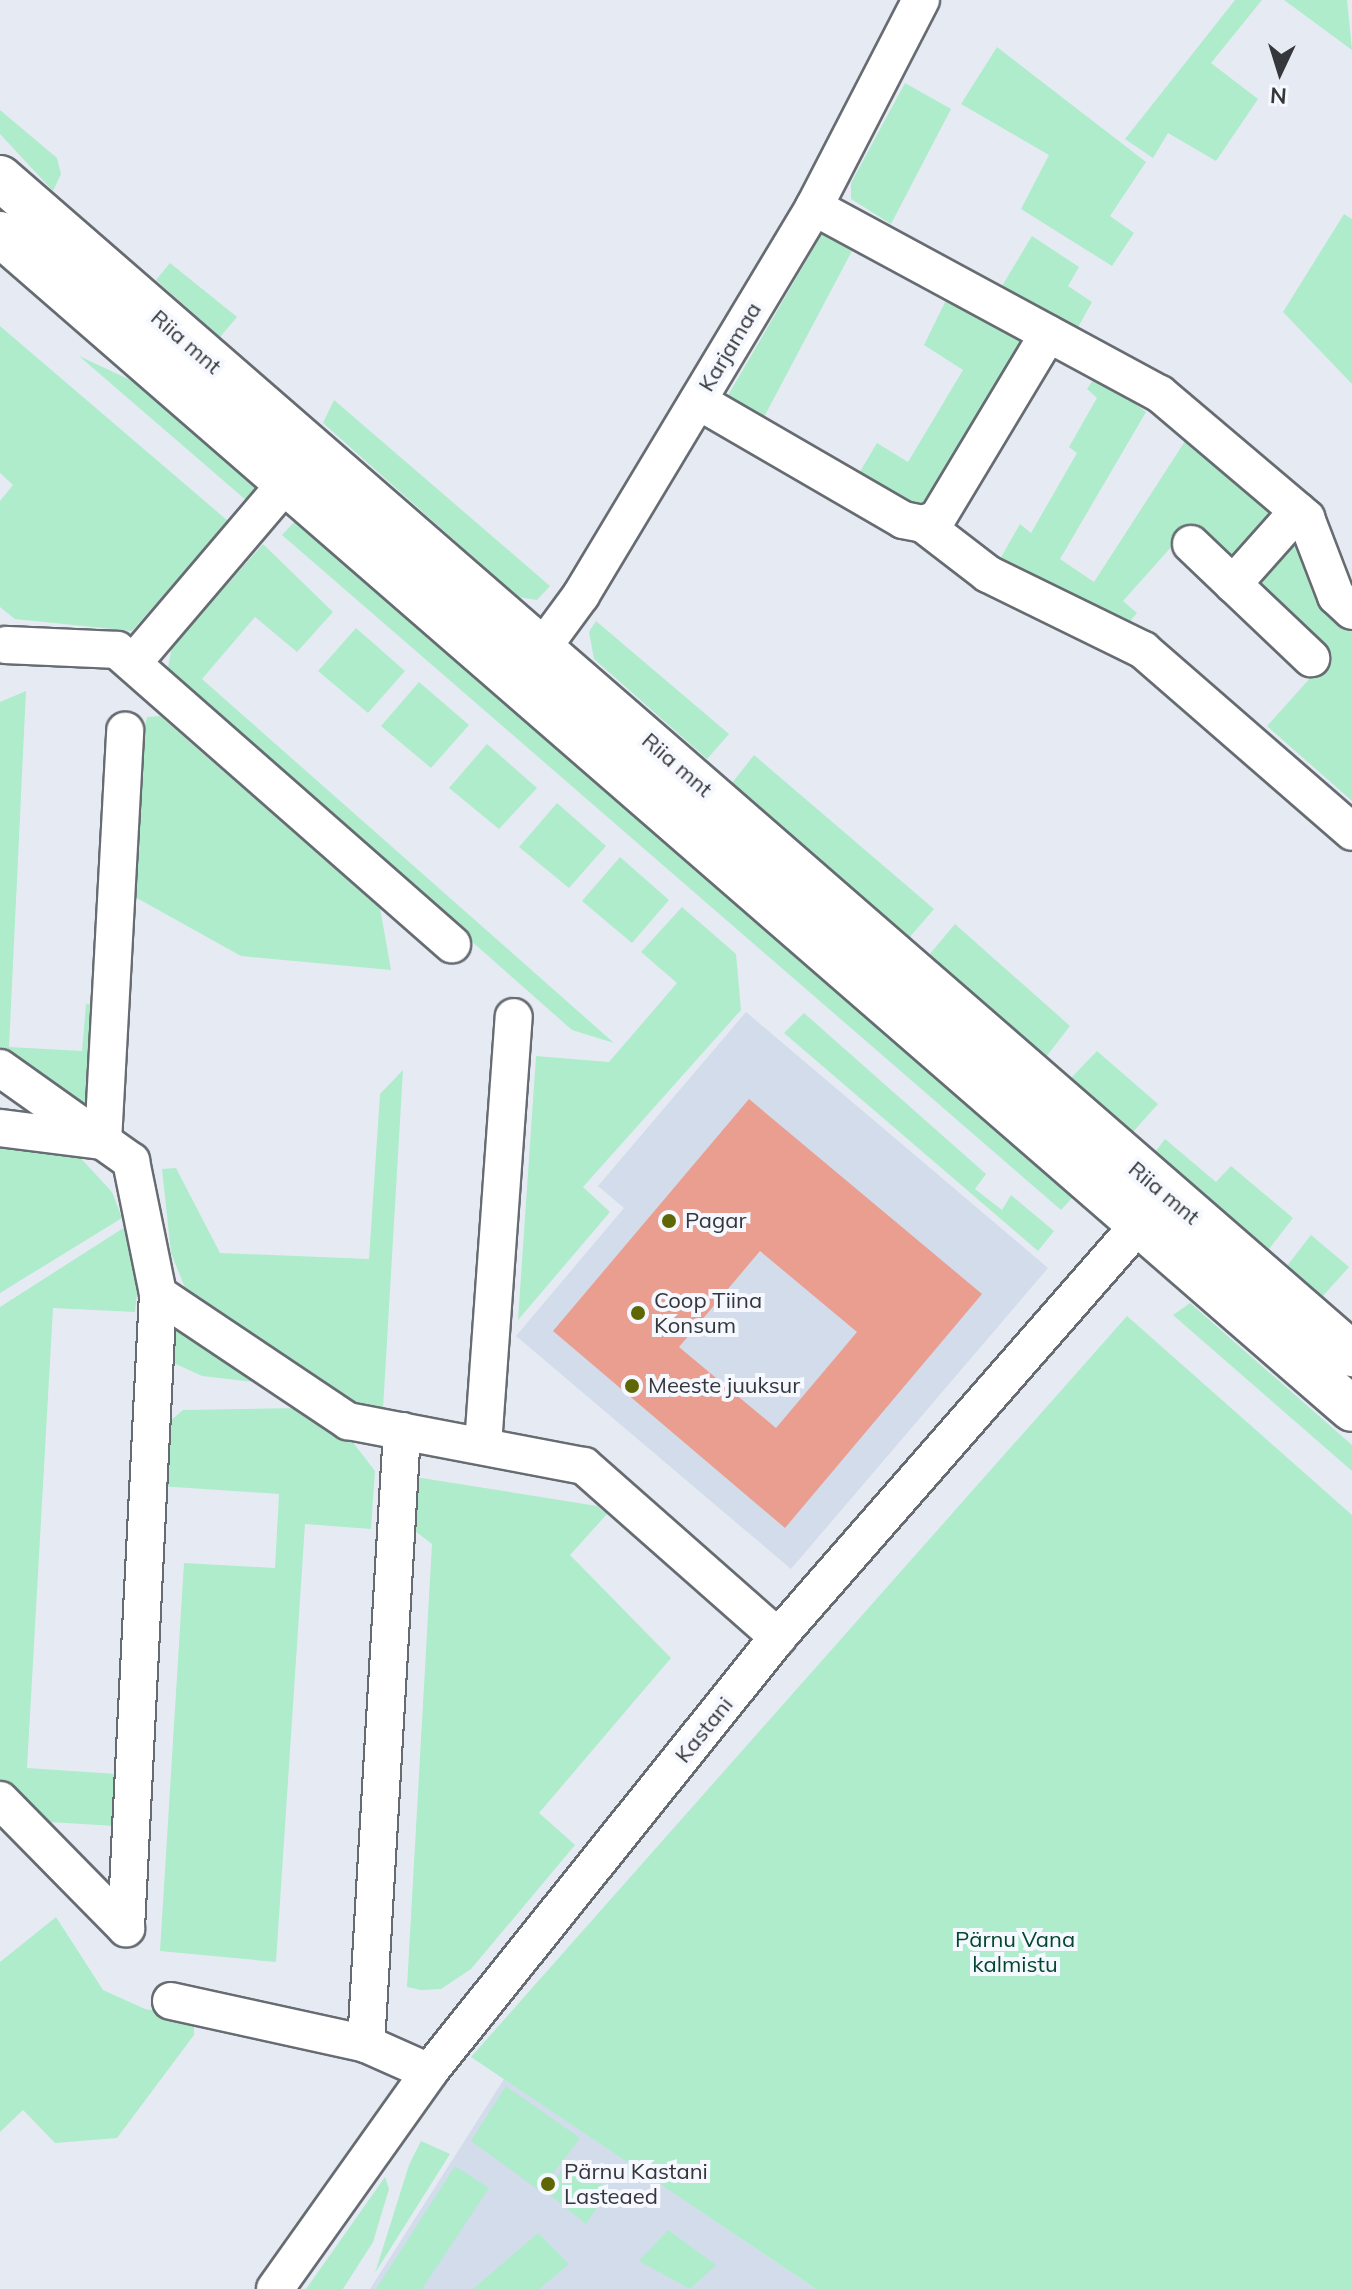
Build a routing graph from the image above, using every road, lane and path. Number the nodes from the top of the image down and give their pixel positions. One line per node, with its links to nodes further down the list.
1 (920, 0): 3 (street, Karjamaa)
2 (0, 178): 7 (main road, Riia mnt)
3 (814, 207): 5 (street); 6 (street, Karjamaa)
4 (0, 234): 7 (main road, Riia mnt)
5 (1048, 334): 8 (street); 9 (street)
6 (698, 401): 9 (street); 16 (street, Karjamaa)
7 (301, 466): 15 (street); 16 (main road, Riia mnt)
8 (1298, 511): 11 (street); 12 (street)
9 (923, 524): 18 (street)
10 (1191, 544): 11 (street)
11 (1233, 584): 14 (street)
12 (1352, 611)
13 (2, 646): 15 (street)
14 (1311, 658)
15 (133, 663): 19 (street)
16 (530, 665): 24 (main road, Riia mnt)
17 (125, 731): 23 (street)
18 (1352, 832)
19 (452, 944)
20 (514, 1017): 29 (street)
21 (0, 1068): 23 (street)
22 (0, 1128): 23 (street)
23 (103, 1141): 25 (street)
24 (1152, 1209): 26 (main road, Riia mnt); 27 (main road, Riia mnt); 30 (street, Kastani)
25 (158, 1294): 28 (street); 31 (street)
26 (1352, 1354)
27 (1352, 1409)
28 (402, 1431): 29 (street); 33 (street)
29 (483, 1445): 30 (street)
30 (778, 1637): 34 (street, Kastani)
31 (0, 1800)
32 (171, 2001): 33 (street)
33 (366, 2044): 34 (street)
34 (429, 2072): 35 (street, Kastani)
35 (275, 2289)

